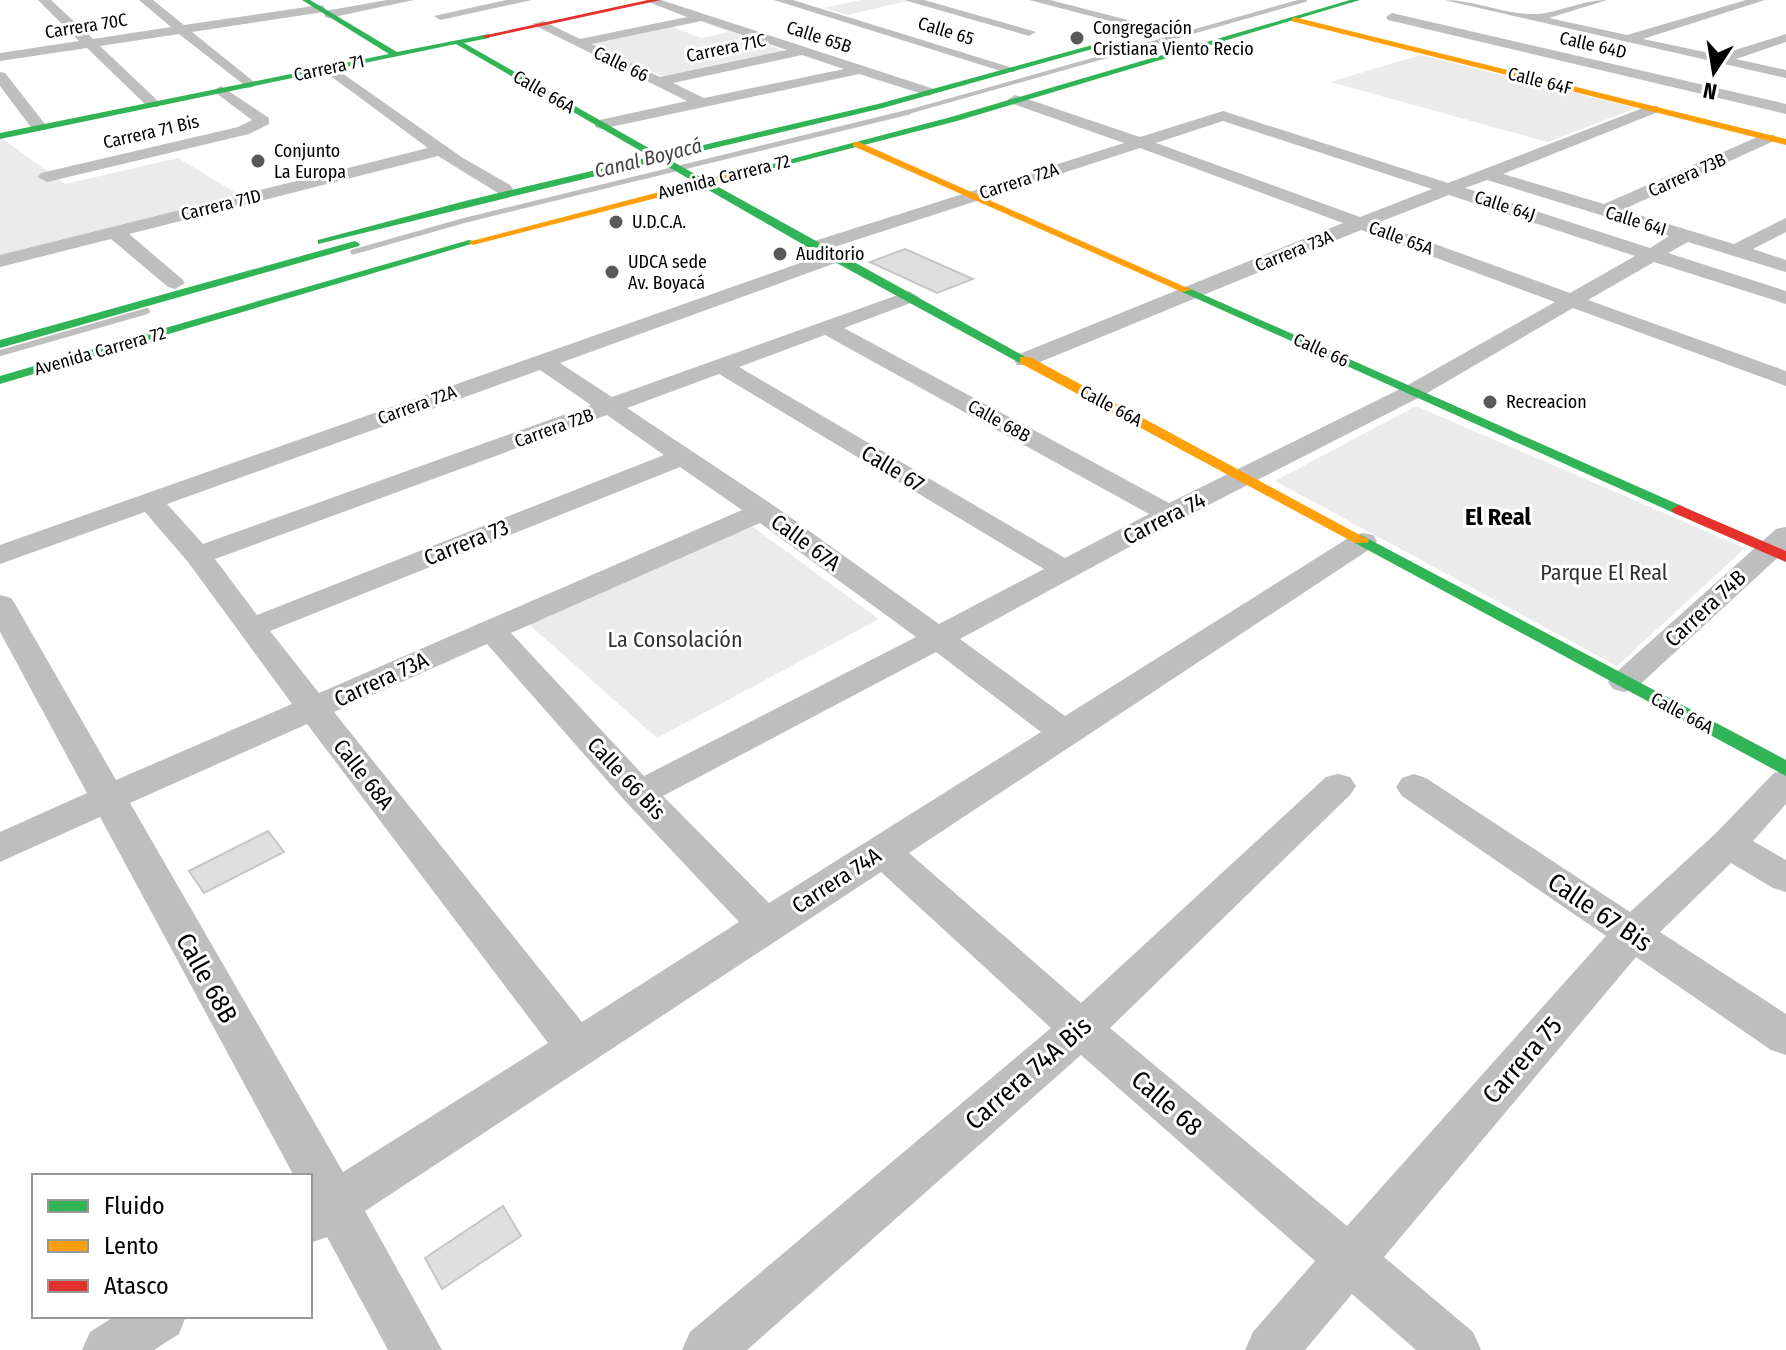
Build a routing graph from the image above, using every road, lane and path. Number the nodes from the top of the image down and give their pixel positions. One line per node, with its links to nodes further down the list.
1 (44, 0): 36 (street)
2 (145, 0): 26 (street)
3 (408, 0): 16 (street, Carrera 70C)
4 (526, 0): 14 (street)
5 (655, 0): 19 (street, Calle 65B); 23 (main road, Carrera 71)
6 (780, 0): 35 (street, Calle 65)
7 (910, 0): 24 (street)
8 (1035, 0): 17 (street)
9 (1332, 0): 37 (main road, Avenida Carrera 72)
10 (1357, 0): 21 (main road, Avenida Carrera 72)
11 (1454, 0): 22 (street)
12 (1601, 0): 22 (street)
13 (1759, 0): 32 (street)
14 (506, 2): 18 (street)
15 (1112, 4): 17 (street)
16 (318, 8): 26 (street, Carrera 70C); 41 (main road)
17 (1083, 11): 25 (street)
18 (440, 16)
19 (701, 17): 34 (street); 38 (street, Calle 65B)
20 (1392, 17): 29 (street, Calle 64D)
21 (1294, 19): 39 (main road, Avenida Carrera 72); 58 (main road, Calle 64F)
22 (1534, 19): 29 (street); 32 (street)
23 (538, 24): 33 (main road, Carrera 71); 34 (street, Calle 66)
24 (1003, 24): 27 (street); 28 (street)
25 (1167, 29): 37 (main road, Avenida Carrera 72); 40 (main road, Avenida Carrera 72)
26 (181, 30): 36 (street, Carrera 70C); 51 (street)
27 (973, 32)
28 (1029, 32)
29 (1474, 35): 57 (street, Calle 64D)
30 (957, 36): 35 (street)
31 (1786, 38): 43 (street)
32 (1626, 39): 43 (street)
33 (445, 40): 41 (main road, Carrera 71); 60 (main road, Calle 66A); 68 (main road, Calle 66A)
34 (579, 43): 50 (street, Calle 66)
35 (926, 43): 47 (street, Calle 65)
36 (91, 44): 42 (street, Carrera 70C); 56 (street)
37 (1145, 46): 39 (main road); 44 (main road, Avenida Carrera 72)
38 (802, 50): 46 (street, Calle 65B); 50 (street, Carrera 71C)
39 (1188, 50): 44 (main road, Avenida Carrera 72)
40 (1075, 51): 44 (main road); 47 (main road, Avenida Carrera 72)
41 (395, 54): 45 (main road, Carrera 71)
42 (0, 57)
43 (1720, 60): 48 (street)
44 (1103, 63): 54 (main road, Avenida Carrera 72); 68 (main road, Avenida Carrera 72)
45 (329, 68): 51 (main road, Carrera 71); 67 (street)
46 (860, 69): 53 (street, Calle 65B); 55 (street)
47 (1009, 69): 53 (main road, Avenida Carrera 72)
48 (1786, 74)
49 (0, 76): 61 (street)
50 (658, 82): 55 (street, Calle 66)
51 (248, 84): 52 (main road, Carrera 71)
52 (221, 90): 56 (main road, Carrera 71); 70 (street, Carrera 71 Bis)
53 (929, 92): 68 (main road, Avenida Carrera 72)
54 (1015, 100): 65 (street, Calle 65A); 66 (main road, Avenida Carrera 72)
55 (703, 103): 60 (street)
56 (153, 104): 61 (main road, Carrera 71)
57 (1784, 107): 62 (street)
58 (1653, 109): 62 (main road, Calle 64F); 69 (street, Carrera 73A)
59 (1223, 116): 65 (street, Carrera 72A); 71 (street, Calle 64J)
60 (601, 124): 68 (main road, Calle 66A)
61 (39, 127): 63 (main road, Carrera 71)
62 (1729, 128): 64 (main road, Calle 64F)
63 (0, 136)
64 (1777, 140): 74 (street, Carrera 73B)
65 (1138, 142): 73 (street, Carrera 72A); 75 (street, Calle 65A)
66 (856, 144): 68 (main road, Avenida Carrera 72); 73 (main road, Calle 66)
67 (441, 150): 72 (street); 77 (street, Carrera 71D)
68 (671, 173): 80 (main road, Calle 66A); 84 (main road, Avenida Carrera 72); 89 (main road, Avenida Carrera 72); 96 (main road, Avenida Carrera 72); 99 (main road, Avenida Carrera 72)
69 (1486, 174): 71 (street, Carrera 73A); 74 (street, Calle 64I)
70 (47, 177)
71 (1450, 188): 75 (street, Carrera 73A); 81 (street, Calle 64J)
72 (504, 189)
73 (973, 196): 80 (street, Carrera 72A); 85 (main road, Calle 66)
74 (1605, 211): 78 (street, Calle 64I)
75 (1361, 223): 85 (street, Carrera 73A); 88 (street, Calle 65A)
76 (1786, 224): 79 (street)
77 (115, 232): 82 (street, Carrera 71D); 84 (street)
78 (1684, 236): 79 (street, Calle 64I); 81 (street, Carrera 74)
79 (1735, 251): 83 (street, Calle 64I)
80 (825, 252): 86 (main road, Calle 66A); 94 (street, Carrera 72A)
81 (1651, 255): 87 (street, Calle 64J); 88 (street, Carrera 74)
82 (0, 261)
83 (1786, 266)
84 (175, 283): 90 (main road, Avenida Carrera 72)
85 (1192, 293): 95 (street, Carrera 73A); 100 (main road, Calle 66)
86 (909, 297): 91 (street, Carrera 72B); 95 (main road, Calle 66A)
87 (1786, 298)
88 (1572, 300): 98 (street, Calle 65A); 100 (street, Carrera 74)
89 (128, 309): 90 (main road); 93 (main road, Avenida Carrera 72)
90 (72, 311): 92 (main road, Avenida Carrera 72)
91 (828, 328): 97 (street, Carrera 72B); 106 (street, Calle 68B)
92 (0, 331)
93 (0, 344)
94 (540, 360): 101 (street, Calle 67A); 104 (street, Carrera 72A)
95 (1025, 360): 103 (main road, Calle 66A)
96 (0, 366)
97 (722, 366): 101 (street, Carrera 72B); 111 (street, Calle 67)
98 (1786, 379)
99 (0, 380)
100 (1414, 391): 103 (street, Carrera 74); 108 (main road, Calle 66)
101 (614, 407): 102 (street, Calle 67A); 110 (street, Carrera 72B)
102 (682, 457): 105 (street, Calle 67A); 113 (street, Carrera 73)
103 (1245, 478): 106 (street, Carrera 74); 107 (main road, Calle 66A)
104 (150, 502): 109 (street, Carrera 72A); 110 (street, Calle 68A)
105 (763, 511): 114 (street, Carrera 73A); 115 (street, Calle 67A)
106 (1169, 514): 111 (street, Carrera 74)
107 (1363, 541): 116 (main road, Calle 66A); 118 (street, Carrera 74A)
108 (1780, 547): 116 (street, Carrera 74B)
109 (0, 555)
110 (198, 556): 113 (street, Calle 68A)
111 (1065, 570): 115 (street, Carrera 74)
112 (0, 604): 124 (street, Calle 68B)
113 (251, 628): 117 (street, Calle 68A)
114 (490, 629): 117 (street, Carrera 73A); 123 (street, Calle 66 Bis)
115 (937, 636): 118 (street, Calle 67A); 123 (street, Carrera 74)
116 (1624, 682): 119 (main road, Calle 66A)
117 (314, 710): 124 (street, Carrera 73A); 133 (street, Calle 68A)
118 (1065, 733): 127 (street, Carrera 74A)
119 (1786, 769)
120 (1786, 782): 125 (street, Carrera 75)
121 (1338, 786): 131 (street, Carrera 74A Bis)
122 (1414, 787): 130 (street, Calle 67 Bis)
123 (639, 793): 129 (street, Calle 66 Bis)
124 (108, 798): 126 (street, Carrera 73A); 134 (street, Calle 68B)
125 (1728, 844): 128 (street); 130 (street, Carrera 75)
126 (0, 848)
127 (882, 851): 129 (street, Carrera 74A); 131 (street, Calle 68)
128 (1786, 878)
129 (766, 925): 133 (street, Carrera 74A)
130 (1632, 934): 132 (street, Calle 67 Bis); 137 (street, Carrera 75)
131 (1081, 1029): 137 (street, Calle 68); 141 (street, Carrera 74A Bis)
132 (1786, 1037)
133 (577, 1048): 136 (street, Carrera 74A)
134 (302, 1174)
135 (312, 1193): 136 (street, Calle 68B)
136 (322, 1212): 140 (street, Calle 68B)
137 (1349, 1259): 142 (street, Carrera 75); 143 (street, Calle 68)
138 (158, 1318): 139 (street)
139 (108, 1350)
140 (416, 1350)
141 (708, 1350)
142 (1271, 1350)
143 (1455, 1350)

